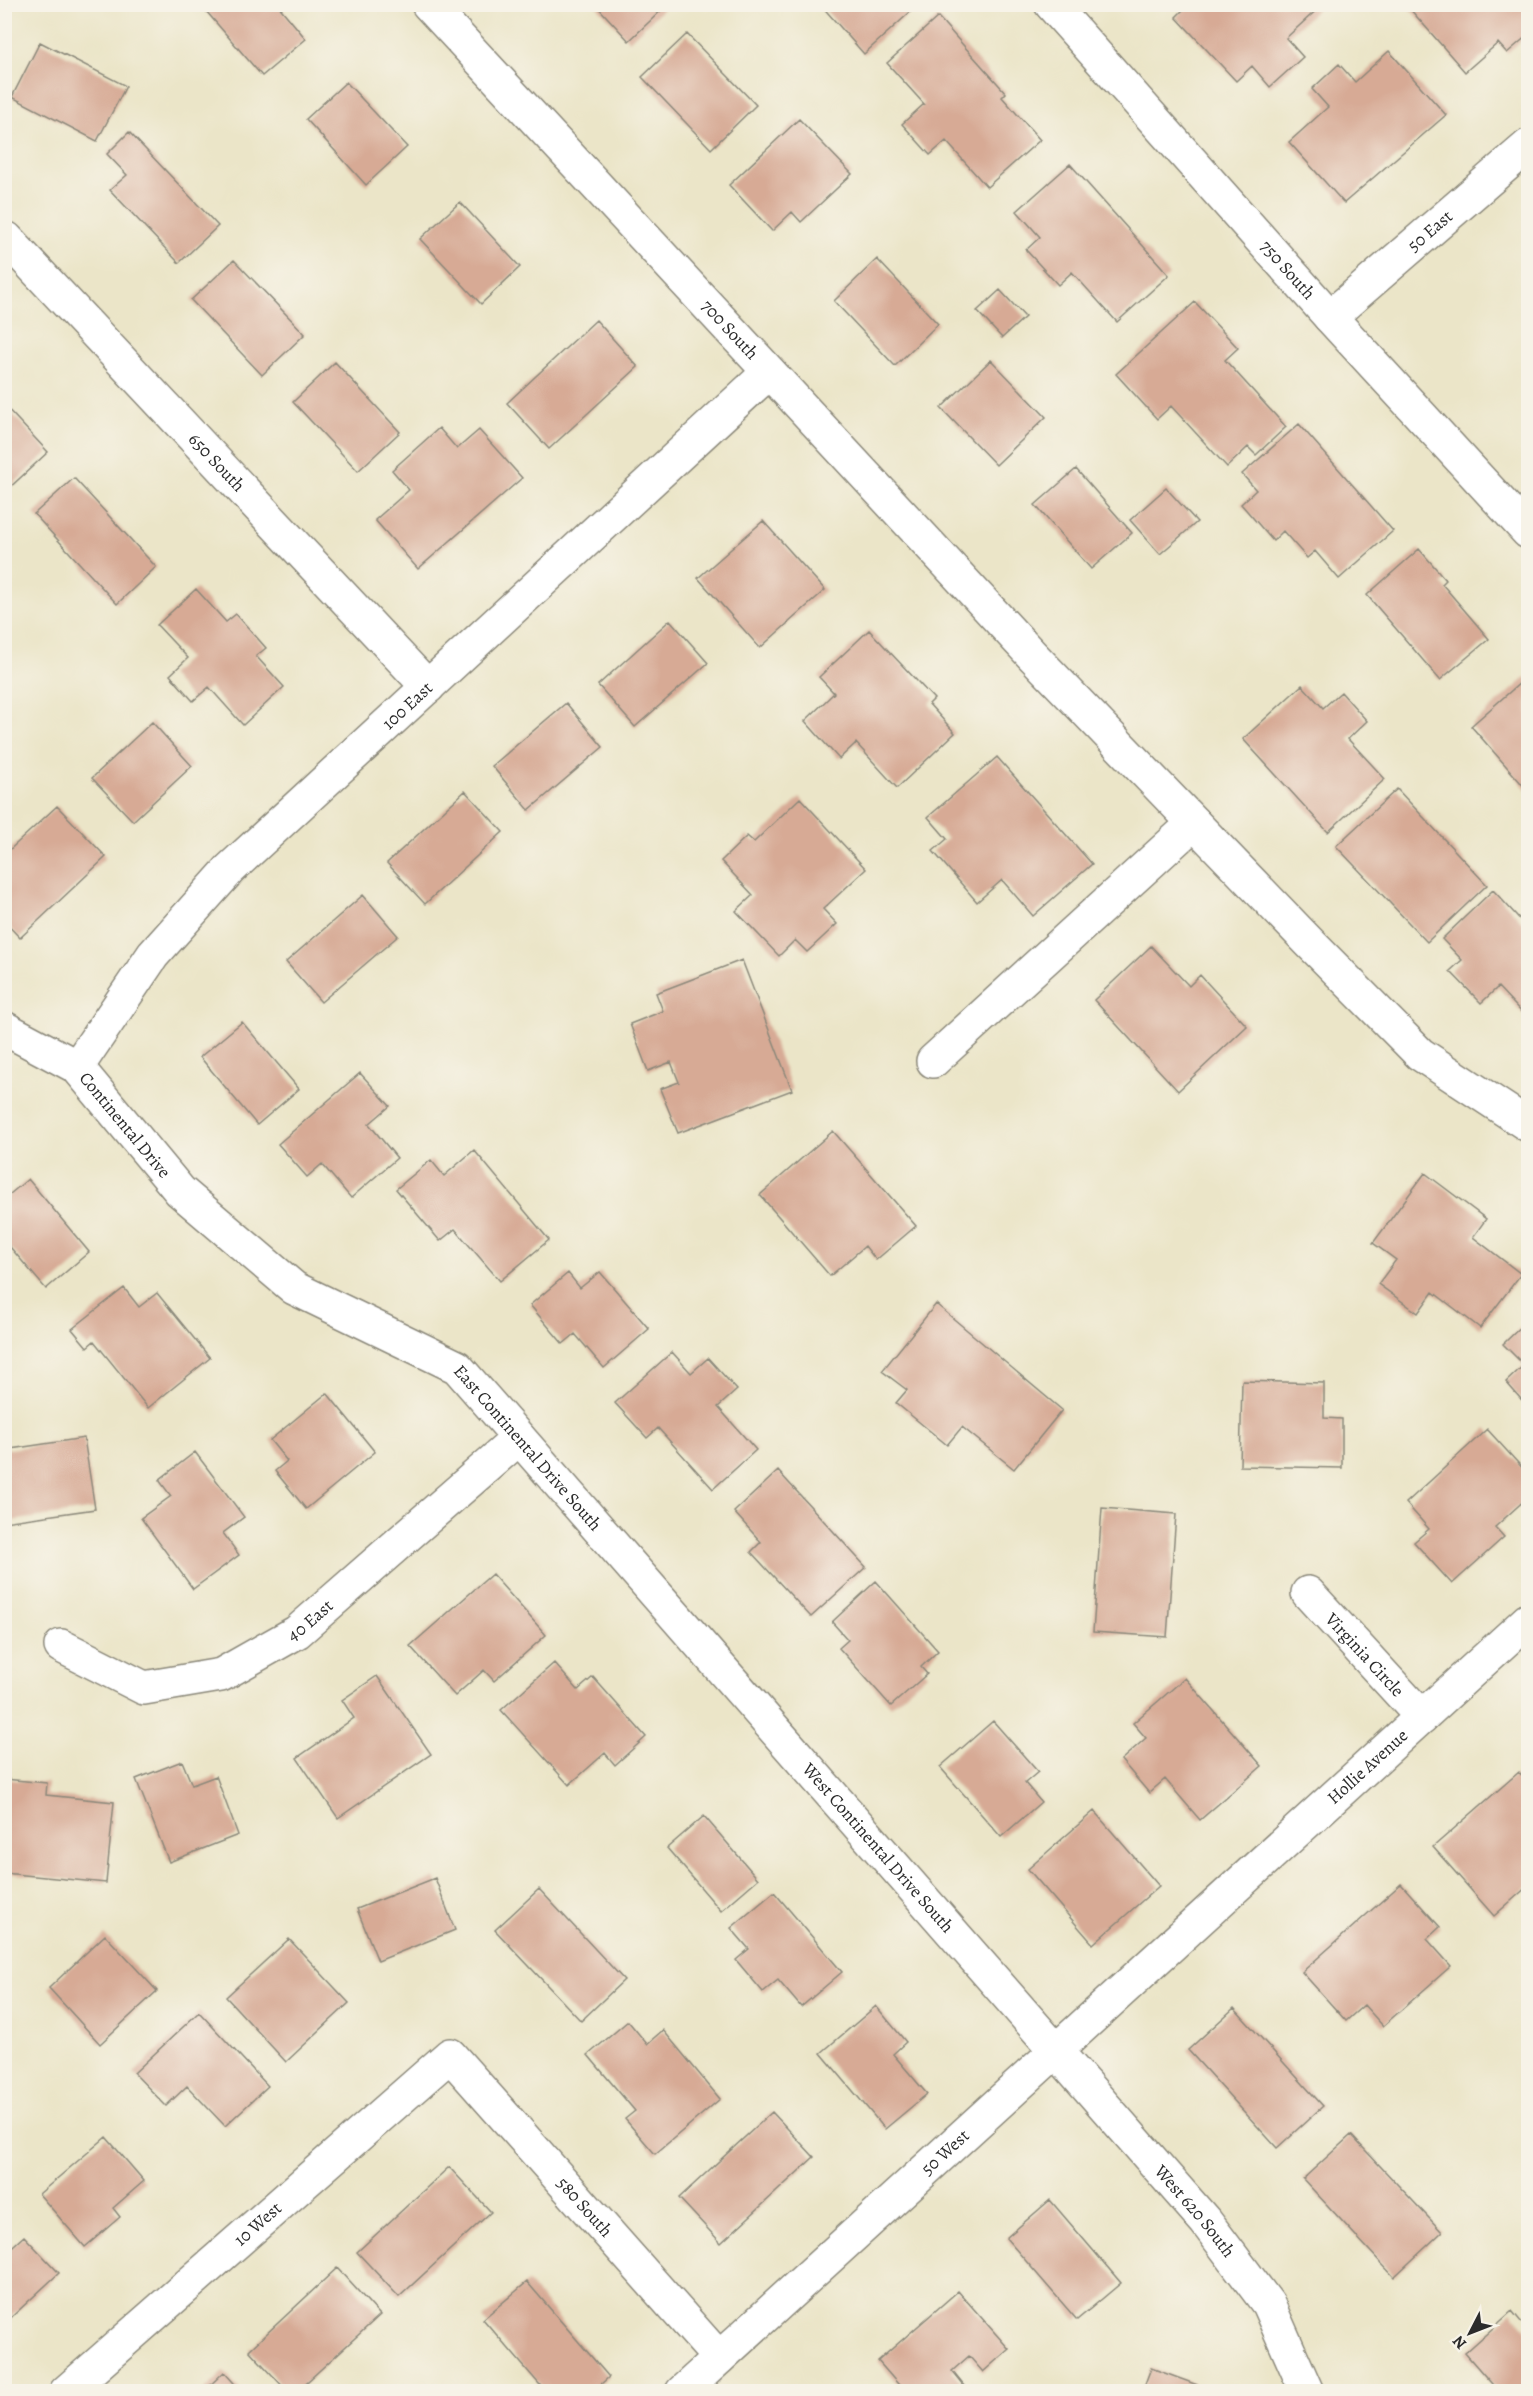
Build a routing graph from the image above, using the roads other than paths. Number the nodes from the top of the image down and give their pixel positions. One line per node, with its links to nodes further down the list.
1 (428, 4): 6 (street, 700 South)
2 (1051, 4): 5 (street, 750 South)
3 (1528, 146): 5 (street, 50 East)
4 (6, 240): 8 (street, 650 South)
5 (1330, 317): 7 (street, 750 South)
6 (770, 372): 8 (street, 100 East); 9 (street, 700 South)
7 (1528, 532)
8 (428, 687): 12 (street, 100 East)
9 (1194, 823): 11 (street); 13 (street, 700 South)
10 (4, 1028): 12 (street, Continental Drive)
11 (933, 1061)
12 (77, 1067): 14 (street, Continental Drive)
13 (1528, 1125)
14 (180, 1191): 15 (street, East Continental Drive South)
15 (519, 1438): 18 (street, East Continental Drive South); 19 (street, 40 East)
16 (1308, 1593): 20 (street, Virginia Circle)
17 (1528, 1620): 20 (street, Hollie Avenue)
18 (699, 1644): 22 (street, West Continental Drive South)
19 (61, 1646)
20 (1422, 1717): 21 (street, Hollie Avenue)
21 (1207, 1913): 22 (street, 50 West)
22 (1055, 2051): 24 (street, 50 West); 27 (street, West 620 South)
23 (450, 2055): 24 (street, 580 South); 25 (street, 10 West)
24 (719, 2358): 26 (street, 50 West)
25 (66, 2391)
26 (682, 2391)
27 (1307, 2391)

